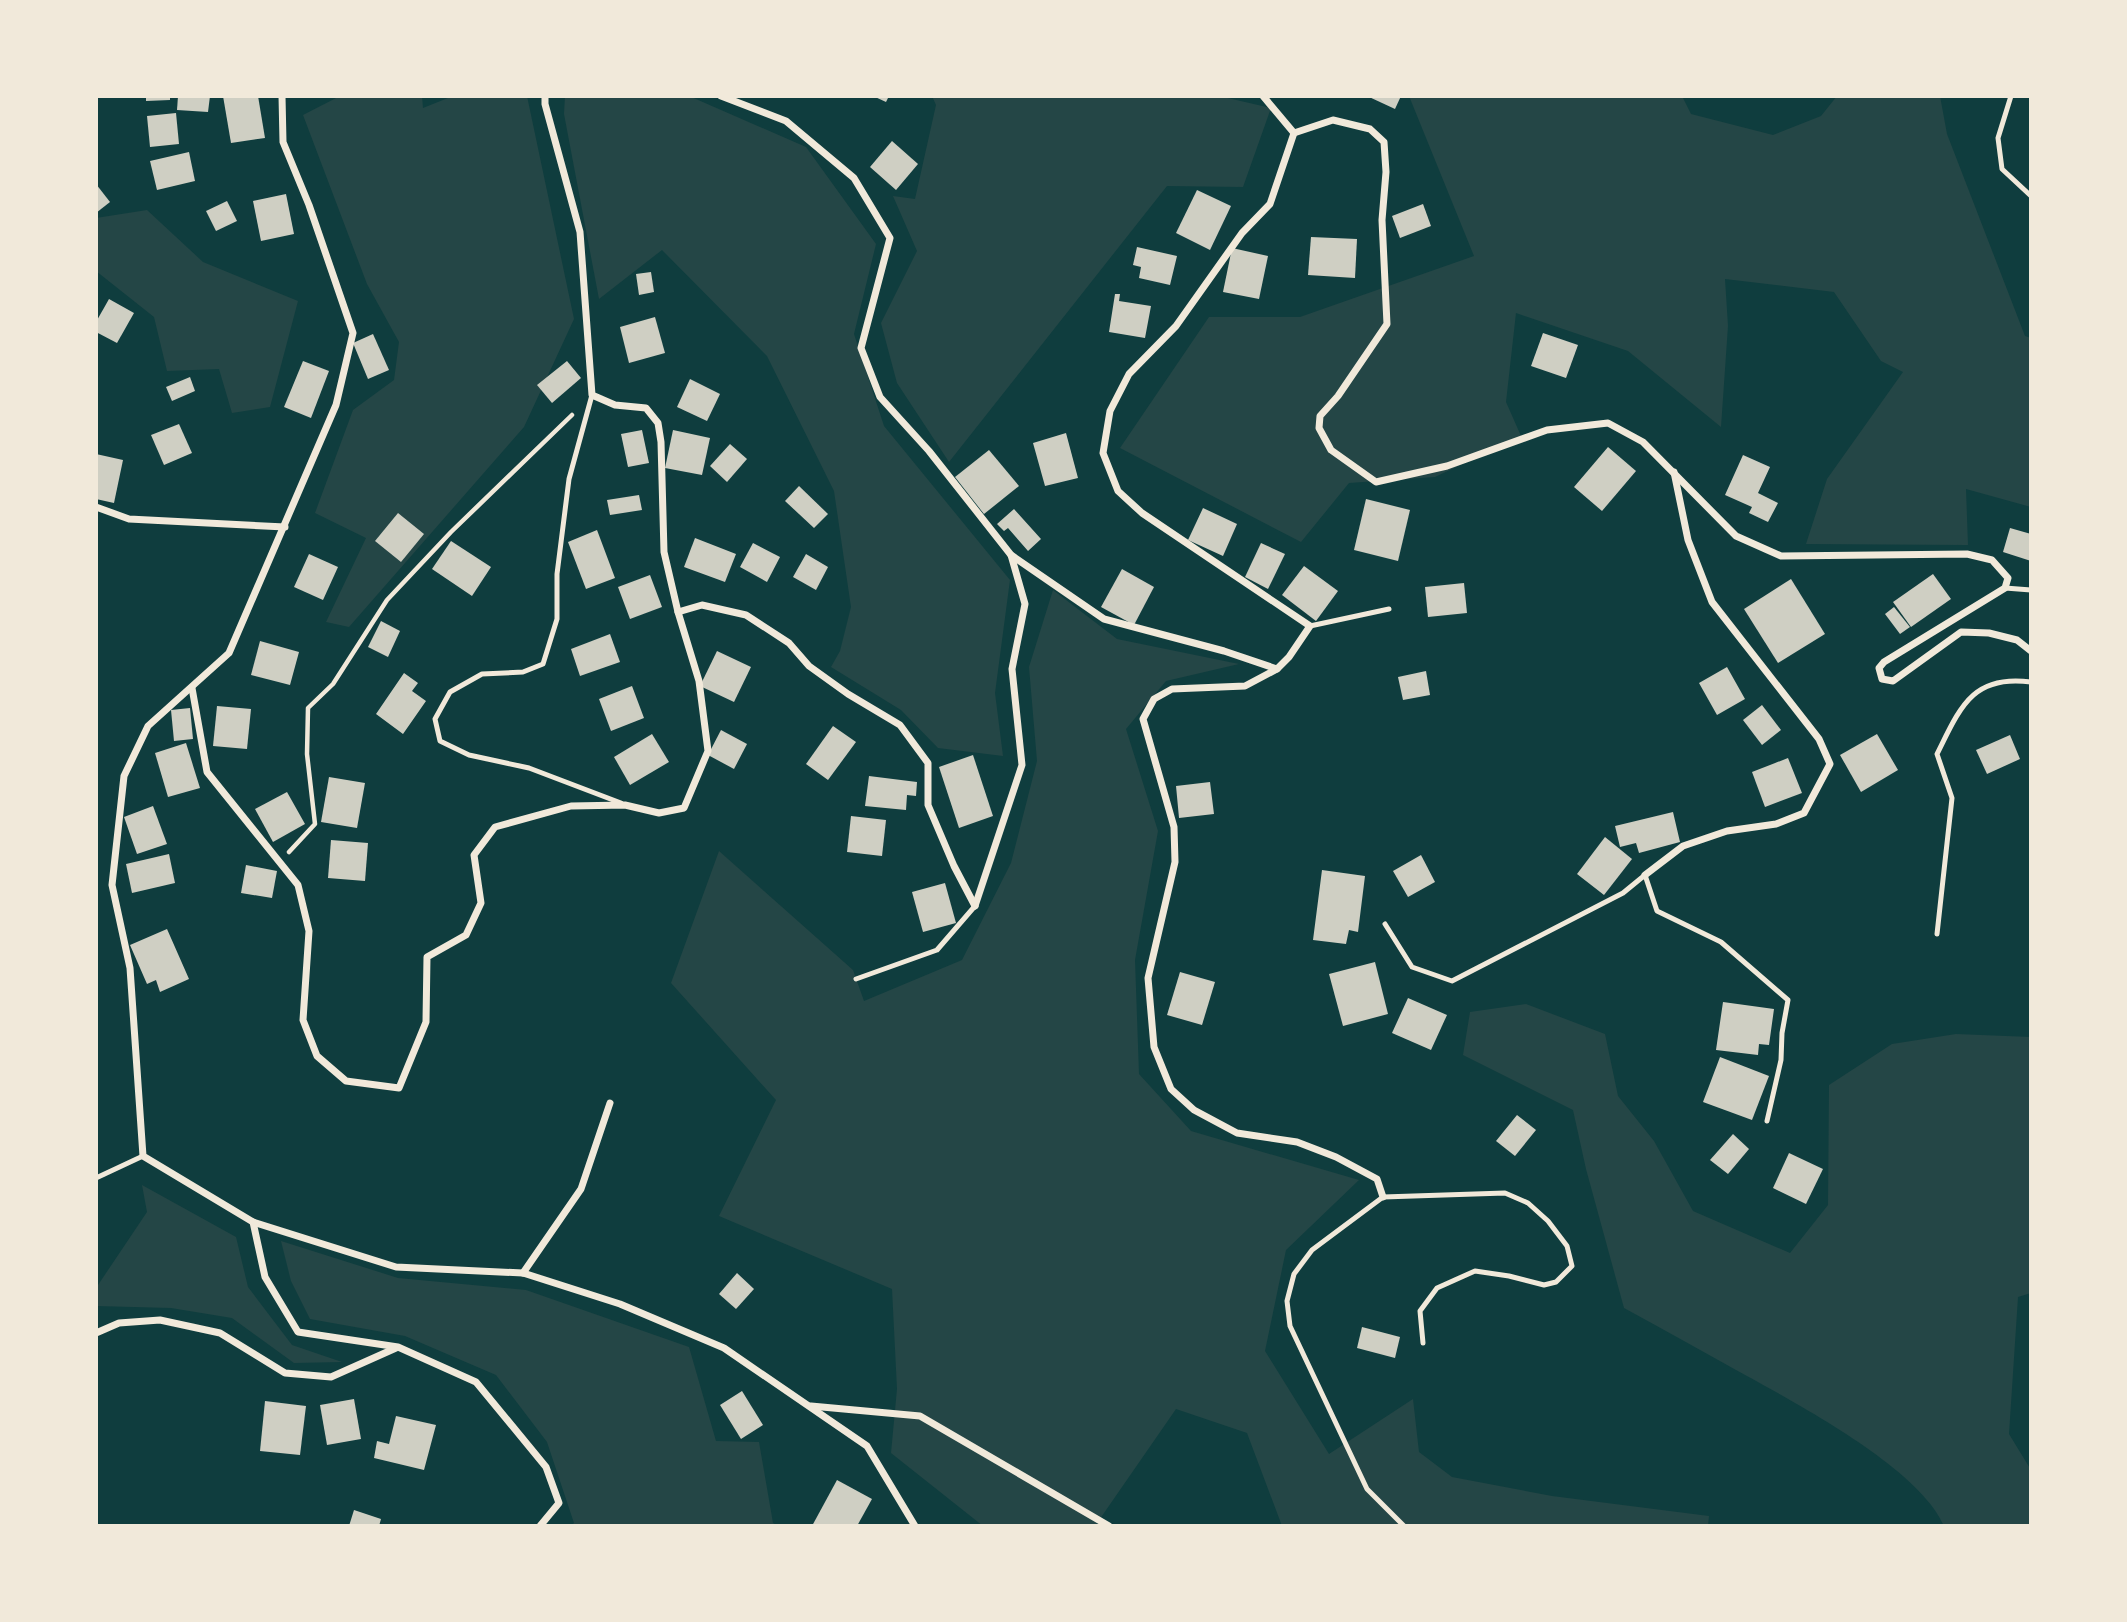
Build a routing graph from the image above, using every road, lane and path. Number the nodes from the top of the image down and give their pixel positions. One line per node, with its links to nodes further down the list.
1 (282, 96): 11 (street)
2 (545, 96): 8 (street)
3 (722, 96): 12 (street)
4 (1263, 96): 6 (street)
5 (2011, 96): 7 (lane)
6 (1294, 133): 9 (street); 17 (street)
7 (2031, 196)
8 (593, 395): 16 (street); 22 (lane); 23 (path)
9 (1674, 471): 13 (street); 24 (street)
10 (96, 507): 11 (street)
11 (285, 527): 21 (street)
12 (1011, 555): 19 (street); 25 (street)
13 (2005, 588): 14 (lane); 18 (street)
14 (2031, 590)
15 (1389, 609): 17 (lane)
16 (678, 612): 22 (street); 25 (street)
17 (1310, 626): 19 (street)
18 (2031, 651)
19 (1277, 669): 33 (street)
20 (2031, 682): 27 (lane)
21 (192, 688): 23 (street); 31 (street)
22 (625, 805): 23 (street)
23 (281, 861)
24 (1645, 875): 26 (lane); 30 (lane)
25 (975, 906): 28 (lane)
26 (1385, 925)
27 (1937, 934)
28 (856, 979)
29 (610, 1103): 35 (street)
30 (1767, 1121)
31 (144, 1156): 32 (lane); 34 (street)
32 (96, 1178)
33 (1383, 1197): 37 (lane); 43 (lane)
34 (253, 1222): 35 (street); 38 (street)
35 (523, 1273): 39 (street)
36 (96, 1333): 38 (street)
37 (1423, 1343)
38 (398, 1347): 40 (street)
39 (810, 1406): 41 (street); 42 (street)
40 (540, 1526)
41 (915, 1526)
42 (1109, 1526)
43 (1404, 1526)

